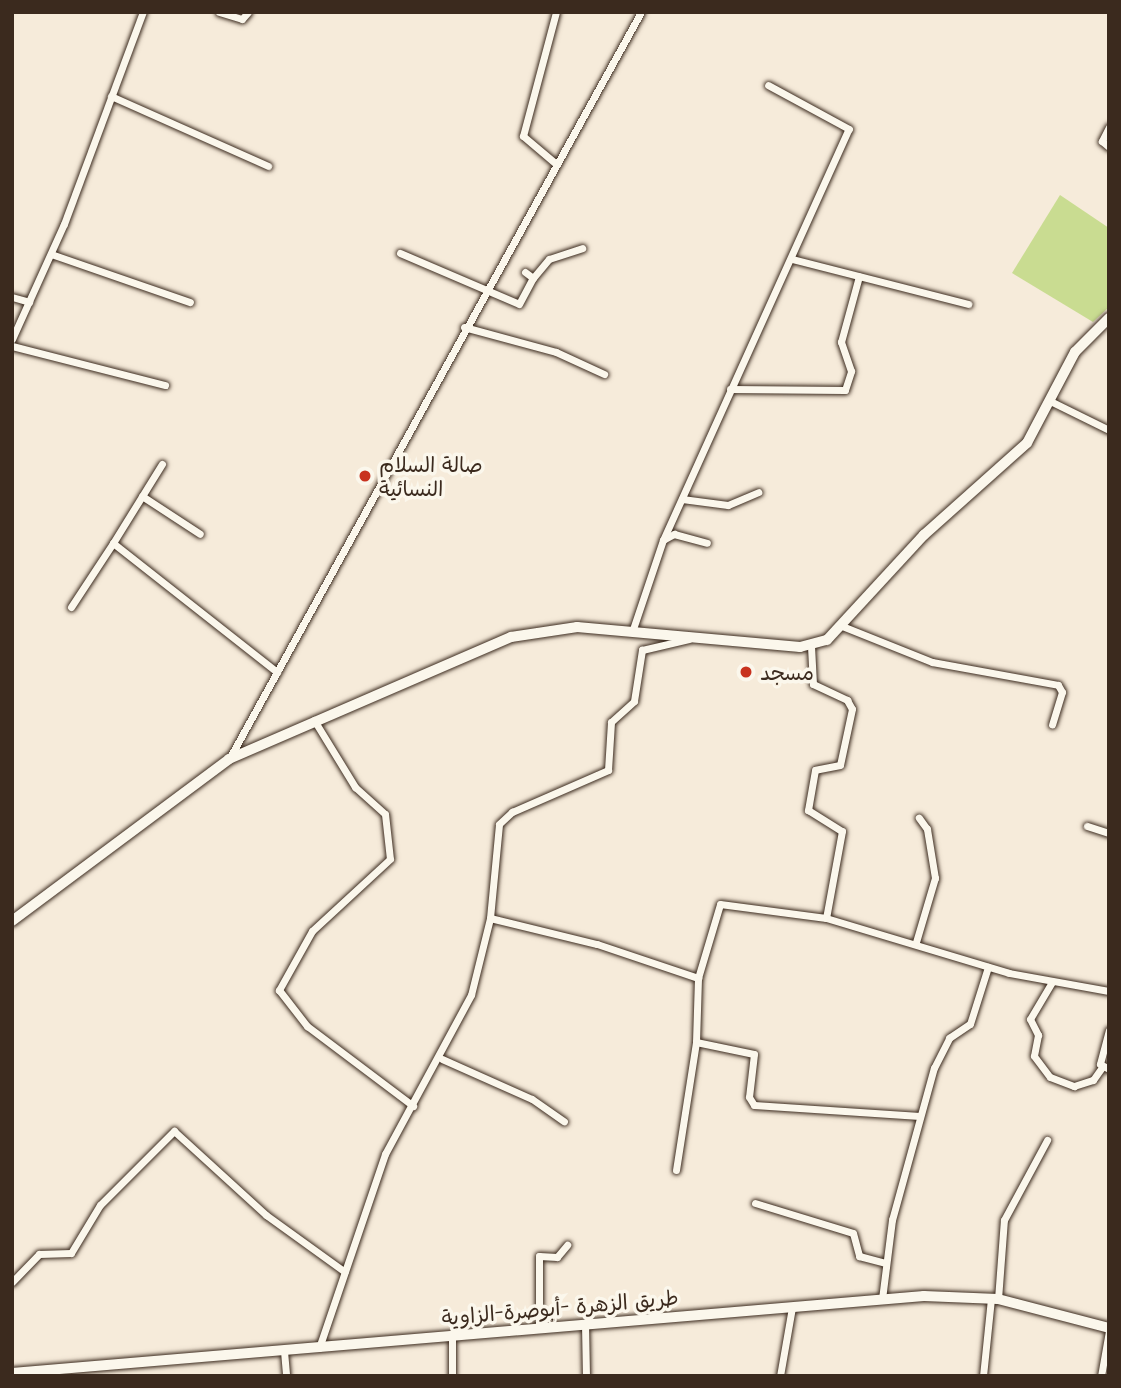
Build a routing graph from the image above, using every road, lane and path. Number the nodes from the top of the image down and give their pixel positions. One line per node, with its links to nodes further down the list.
1 (143, 12): 7 (street)
2 (219, 12): 3 (street)
3 (248, 12)
4 (556, 12): 10 (street)
5 (641, 12): 10 (street)
6 (768, 85): 15 (street)
7 (111, 96): 11 (street); 14 (street)
8 (1109, 127): 9 (street)
9 (1109, 147)
10 (555, 163): 19 (street)
11 (268, 166)
12 (582, 248): 18 (street)
13 (400, 253): 19 (street)
14 (51, 254): 21 (street); 22 (street)
15 (792, 259): 17 (street); 30 (street)
16 (524, 272): 18 (street)
17 (859, 276): 23 (street); 30 (street)
18 (533, 278): 19 (street)
19 (486, 288): 25 (street)
20 (12, 297): 21 (street)
21 (29, 302): 26 (street)
22 (190, 302)
23 (968, 304)
24 (1109, 318): 31 (main road)
25 (464, 327): 28 (street); 46 (street)
26 (12, 339)
27 (12, 346): 29 (street)
28 (604, 374)
29 (165, 385)
30 (730, 389): 36 (street)
31 (1050, 401): 32 (street); 42 (main road)
32 (1109, 430)
33 (162, 464): 35 (street)
34 (758, 492): 36 (street)
35 (142, 496): 37 (street); 39 (street)
36 (682, 499): 38 (street)
37 (200, 534)
38 (663, 541): 40 (street); 43 (street)
39 (113, 543): 41 (street); 46 (street)
40 (707, 543)
41 (71, 607)
42 (842, 626): 45 (main road); 48 (street)
43 (632, 632): 44 (main road); 47 (main road)
44 (693, 637): 45 (main road); 53 (street)
45 (811, 646): 54 (street)
46 (277, 672): 49 (street)
47 (313, 719): 49 (main road); 65 (street)
48 (1052, 725)
49 (229, 759): 55 (main road)
50 (919, 818): 56 (street)
51 (1087, 826): 52 (street)
52 (1109, 833)
53 (490, 918): 58 (street); 63 (street)
54 (826, 918): 56 (street); 58 (street)
55 (12, 921)
56 (916, 942): 57 (street)
57 (988, 967): 59 (street); 66 (street)
58 (698, 978): 62 (street)
59 (1052, 982): 60 (street); 64 (street)
60 (1109, 991)
61 (1109, 1030): 64 (street)
62 (696, 1042): 66 (street); 69 (street)
63 (442, 1059): 65 (street); 67 (street)
64 (1105, 1068)
65 (413, 1106): 73 (street)
66 (920, 1116): 72 (street)
67 (564, 1121)
68 (1047, 1140): 76 (street)
69 (676, 1170)
70 (755, 1203): 72 (street)
71 (567, 1245): 79 (street)
72 (885, 1263): 75 (street)
73 (345, 1272): 74 (street); 82 (street)
74 (12, 1282)
75 (882, 1299): 76 (main road, طريق الزهرة -أبوصرة-الزاوية); 77 (main road, طريق الزهرة -أبوصرة-الزاوية)
76 (995, 1299): 80 (main road, طريق الزهرة -أبوصرة-الزاوية); 89 (street)
77 (792, 1307): 78 (main road, طريق الزهرة -أبوصرة-الزاوية); 88 (street)
78 (585, 1324): 79 (main road, طريق الزهرة -أبوصرة-الزاوية); 87 (street)
79 (539, 1327): 81 (main road, طريق الزهرة -أبوصرة-الزاوية)
80 (1109, 1330): 90 (street)
81 (452, 1336): 82 (main road, طريق الزهرة -أبوصرة-الزاوية); 86 (street)
82 (319, 1348): 83 (main road, طريق الزهرة -أبوصرة-الزاوية)
83 (284, 1351): 84 (main road, طريق الزهرة -أبوصرة-الزاوية); 85 (street)
84 (12, 1373)
85 (286, 1376)
86 (452, 1376)
87 (586, 1376)
88 (780, 1376)
89 (983, 1376)
90 (1101, 1376)

